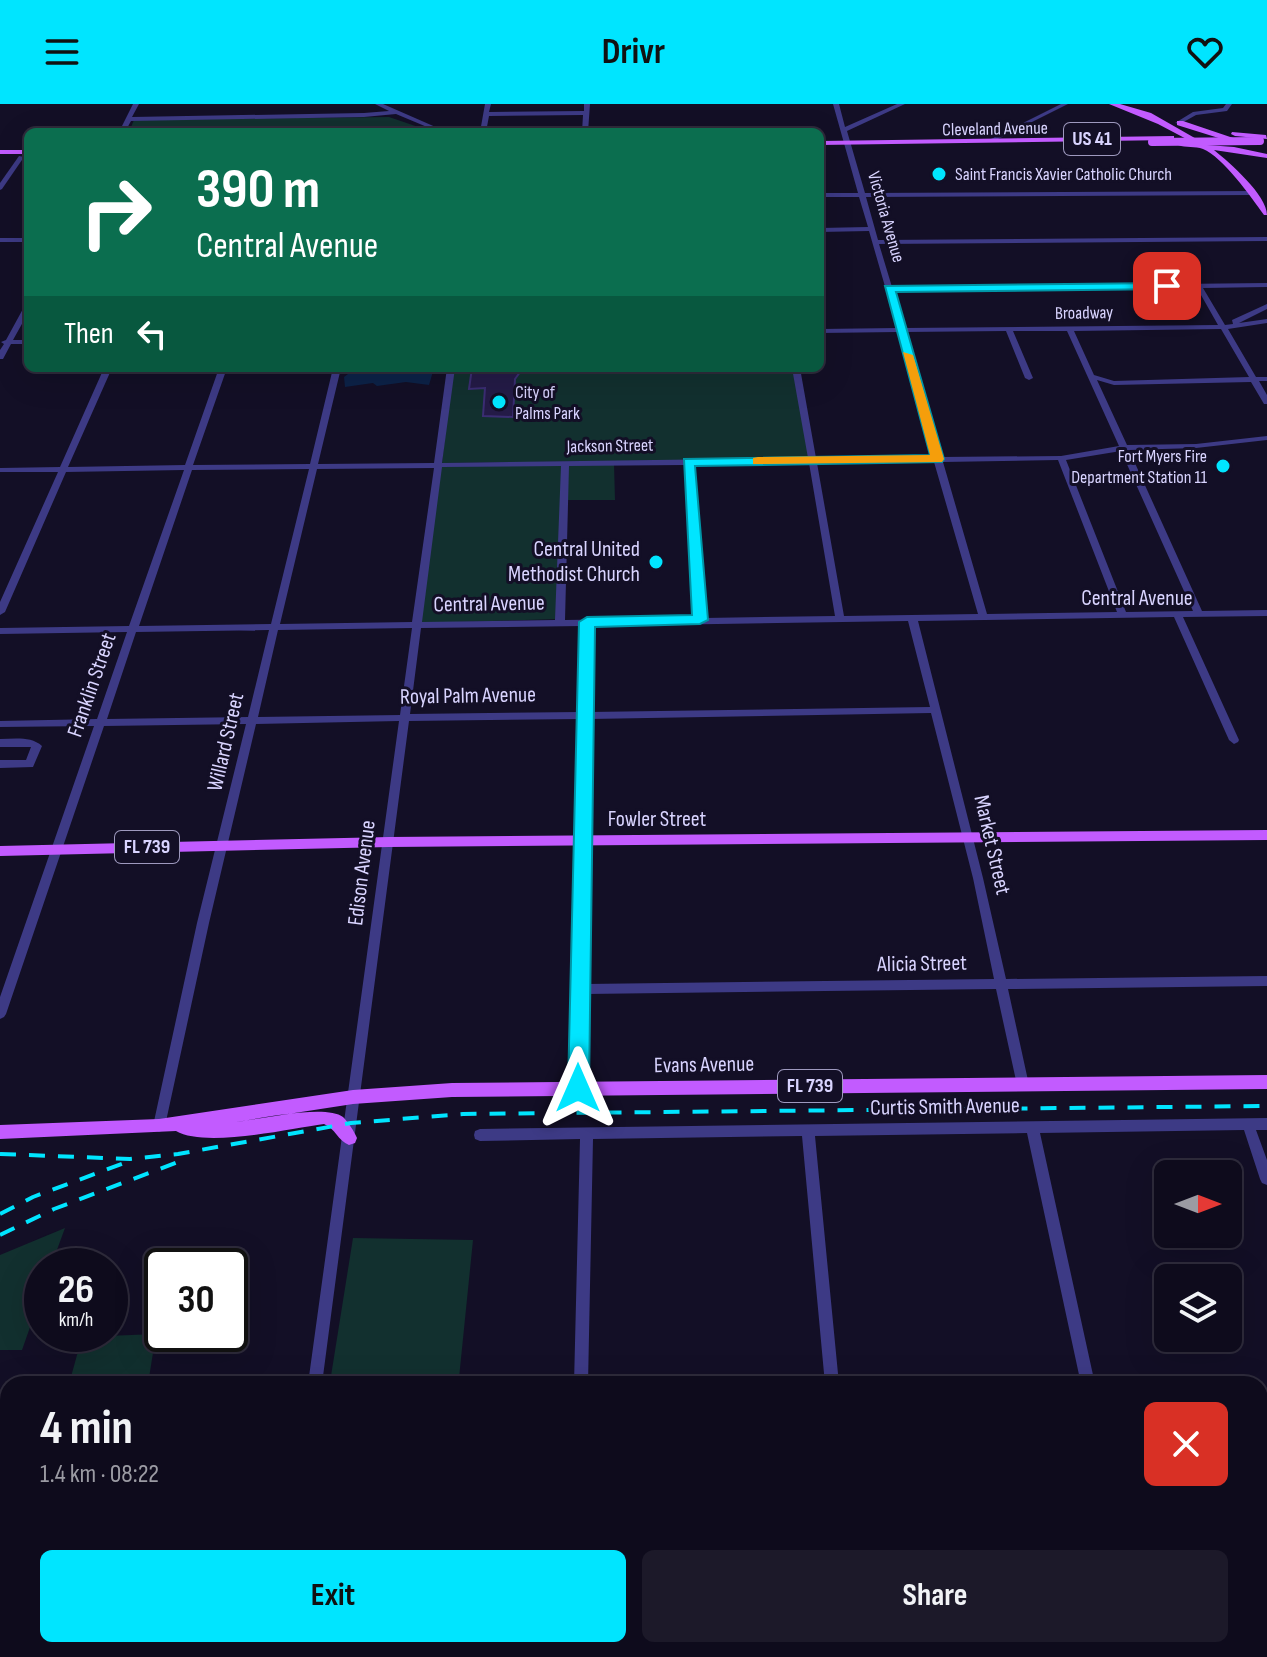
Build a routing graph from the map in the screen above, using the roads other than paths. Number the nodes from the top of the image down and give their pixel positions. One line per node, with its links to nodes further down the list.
1 (136, 104): 21 (street)
2 (378, 104): 13 (street)
3 (406, 104): 18 (street)
4 (488, 104): 17 (street)
5 (587, 104): 14 (street)
6 (836, 104): 27 (street, Victoria Avenue)
7 (902, 104): 27 (street)
8 (1065, 104): 30 (street)
9 (1113, 104): 15 (main road)
10 (1192, 104): 16 (street)
11 (1229, 104): 16 (street)
12 (283, 106): 19 (street)
13 (396, 112): 18 (street); 19 (street)
14 (586, 113): 17 (street); 26 (street)
15 (1139, 113): 20 (main road); 29 (main road)
16 (1195, 113): 22 (street)
17 (486, 114): 25 (street)
18 (405, 115): 24 (street)
19 (280, 116): 21 (street)
20 (1160, 118): 22 (main road); 29 (main road)
21 (129, 119): 23 (street)
22 (1178, 123): 29 (main road)
23 (124, 128)
24 (435, 128)
25 (484, 128)
26 (585, 128)
27 (843, 130): 32 (street, Victoria Avenue)
28 (1265, 139): 29 (main road, Cleveland Avenue / US 41); 29 (main road); 30 (main road, Cleveland Avenue / US 41, bridge)
29 (1210, 140): 30 (main road, Cleveland Avenue / US 41); 33 (main road); 34 (main road); 34 (main road); 37 (main road); 40 (main road)
30 (988, 143): 32 (main road, Cleveland Avenue / US 41); 33 (main road)
31 (824, 145): 32 (main road, Cleveland Avenue / US 41)
32 (848, 145): 42 (street, Victoria Avenue)
33 (1122, 146): 37 (main road)
34 (1267, 153)
35 (0, 155): 36 (main road)
36 (24, 155)
37 (1221, 157): 40 (main road)
38 (24, 158): 39 (street)
39 (0, 188)
40 (1253, 193): 42 (street); 43 (main road)
41 (824, 195): 42 (street)
42 (863, 195): 44 (street, Victoria Avenue)
43 (1267, 213)
44 (872, 229): 45 (street); 49 (street, Victoria Avenue)
45 (824, 230)
46 (1267, 239): 49 (street)
47 (0, 240): 48 (street)
48 (24, 240)
49 (876, 242): 52 (street, Victoria Avenue)
50 (1267, 285): 51 (street)
51 (1199, 286): 52 (street); 58 (street)
52 (889, 289): 62 (street, Victoria Avenue)
53 (1267, 306): 54 (street)
54 (1257, 311): 56 (street, Broadway); 58 (street)
55 (24, 313): 63 (street)
56 (1267, 318): 58 (street, Broadway)
57 (824, 325): 62 (street, Broadway)
58 (1224, 327): 59 (street, Broadway); 73 (street)
59 (1070, 329): 60 (street, Broadway); 70 (street)
60 (1009, 330): 62 (street, Broadway); 71 (street)
61 (824, 331): 62 (street, Broadway)
62 (900, 331): 80 (street, Victoria Avenue)
63 (4, 342): 64 (street)
64 (0, 357)
65 (106, 372): 87 (street)
66 (222, 372): 86 (street, Franklin Street)
67 (336, 372): 85 (street, Willard Street)
68 (450, 372): 84 (street, Edison Avenue)
69 (797, 372): 81 (street)
70 (1091, 376): 74 (street); 75 (street)
71 (1029, 378)
72 (1267, 379): 73 (street)
73 (1254, 380): 74 (street); 76 (street)
74 (1114, 383): 75 (street)
75 (1100, 396): 78 (street)
76 (1267, 402)
77 (1267, 438): 78 (street, Jackson Street)
78 (1122, 448): 79 (street, Jackson Street); 91 (street)
79 (1061, 458): 80 (street, Jackson Street); 92 (street)
80 (938, 459): 81 (street, Jackson Street); 95 (street, Victoria Avenue)
81 (812, 460): 82 (street, Jackson Street); 96 (street)
82 (688, 462): 83 (street, Jackson Street); 97 (street)
83 (565, 463): 84 (street, Jackson Street); 98 (street)
84 (439, 464): 85 (street, Jackson Street); 100 (street, Edison Avenue)
85 (314, 466): 86 (street, Jackson Street); 101 (street, Willard Street)
86 (188, 467): 87 (street, Jackson Street); 102 (street, Franklin Street)
87 (64, 469): 88 (street, Jackson Street); 89 (street)
88 (0, 470)
89 (0, 612)
90 (1267, 613): 91 (street, Central Avenue)
91 (1199, 615): 93 (street, Central Avenue)
92 (1123, 616): 93 (street, Central Avenue); 95 (street, Central Avenue)
93 (1178, 616): 111 (street)
94 (912, 617): 95 (street, Central Avenue); 96 (street, Central Avenue); 104 (street, Market Street)
95 (983, 617)
96 (840, 618): 97 (street, Central Avenue)
97 (700, 620): 99 (street, Central Avenue)
98 (560, 621): 99 (street, Central Avenue); 100 (street, Central Avenue)
99 (587, 622): 105 (street)
100 (418, 624): 101 (street, Central Avenue); 106 (street, Edison Avenue)
101 (275, 626): 102 (street, Central Avenue); 107 (street, Willard Street)
102 (132, 629): 103 (street, Central Avenue); 108 (street, Franklin Street)
103 (0, 631)
104 (936, 710): 105 (street, Royal Palm Avenue); 116 (street, Market Street)
105 (584, 714): 106 (street, Royal Palm Avenue); 117 (street)
106 (405, 717): 107 (street, Royal Palm Avenue); 118 (street, Edison Avenue)
107 (252, 719): 108 (street, Royal Palm Avenue); 119 (street, Willard Street)
108 (101, 722): 110 (street, Royal Palm Avenue); 120 (street, Franklin Street)
109 (0, 724): 110 (street, Royal Palm Avenue)
110 (24, 724): 113 (street)
111 (1234, 740)
112 (0, 743): 113 (street)
113 (16, 743): 114 (street); 114 (street)
114 (4, 764)
115 (1267, 835): 116 (main road, Fowler Street / FL 739)
116 (967, 838): 117 (main road, Fowler Street / FL 739); 123 (street, Market Street)
117 (582, 841): 118 (main road, Fowler Street / FL 739); 124 (street)
118 (389, 842): 119 (main road, Fowler Street / FL 739); 129 (street, Edison Avenue)
119 (222, 845): 120 (main road, Fowler Street / FL 739); 132 (street, Willard Street)
120 (57, 850): 121 (main road, Fowler Street / FL 739); 125 (street, Franklin Street)
121 (0, 851)
122 (1267, 981): 123 (street, Alicia Street)
123 (1000, 983): 124 (street, Alicia Street); 127 (street, Market Street)
124 (578, 989): 128 (street)
125 (0, 1014)
126 (1267, 1082): 127 (main road, Evans Avenue / FL 739)
127 (1023, 1085): 128 (main road, Evans Avenue / FL 739)
128 (578, 1088): 129 (main road, Evans Avenue / FL 739)
129 (353, 1097): 132 (main road, Evans Avenue / FL 739); 138 (street, Edison Avenue)
130 (1248, 1124): 131 (street, Curtis Smith Avenue); 133 (street, Curtis Smith Avenue); 139 (street)
131 (1267, 1124)
132 (165, 1125): 135 (main road, Evans Avenue / FL 739); 138 (main road)
133 (1032, 1126): 134 (street, Curtis Smith Avenue); 143 (street)
134 (808, 1130): 136 (street, Curtis Smith Avenue); 142 (street)
135 (0, 1132)
136 (587, 1133): 137 (street, Curtis Smith Avenue); 141 (street)
137 (480, 1135)
138 (349, 1138): 140 (street, Edison Avenue)
139 (1267, 1179)
140 (316, 1376)
141 (581, 1376)
142 (831, 1376)
143 (1086, 1376)

